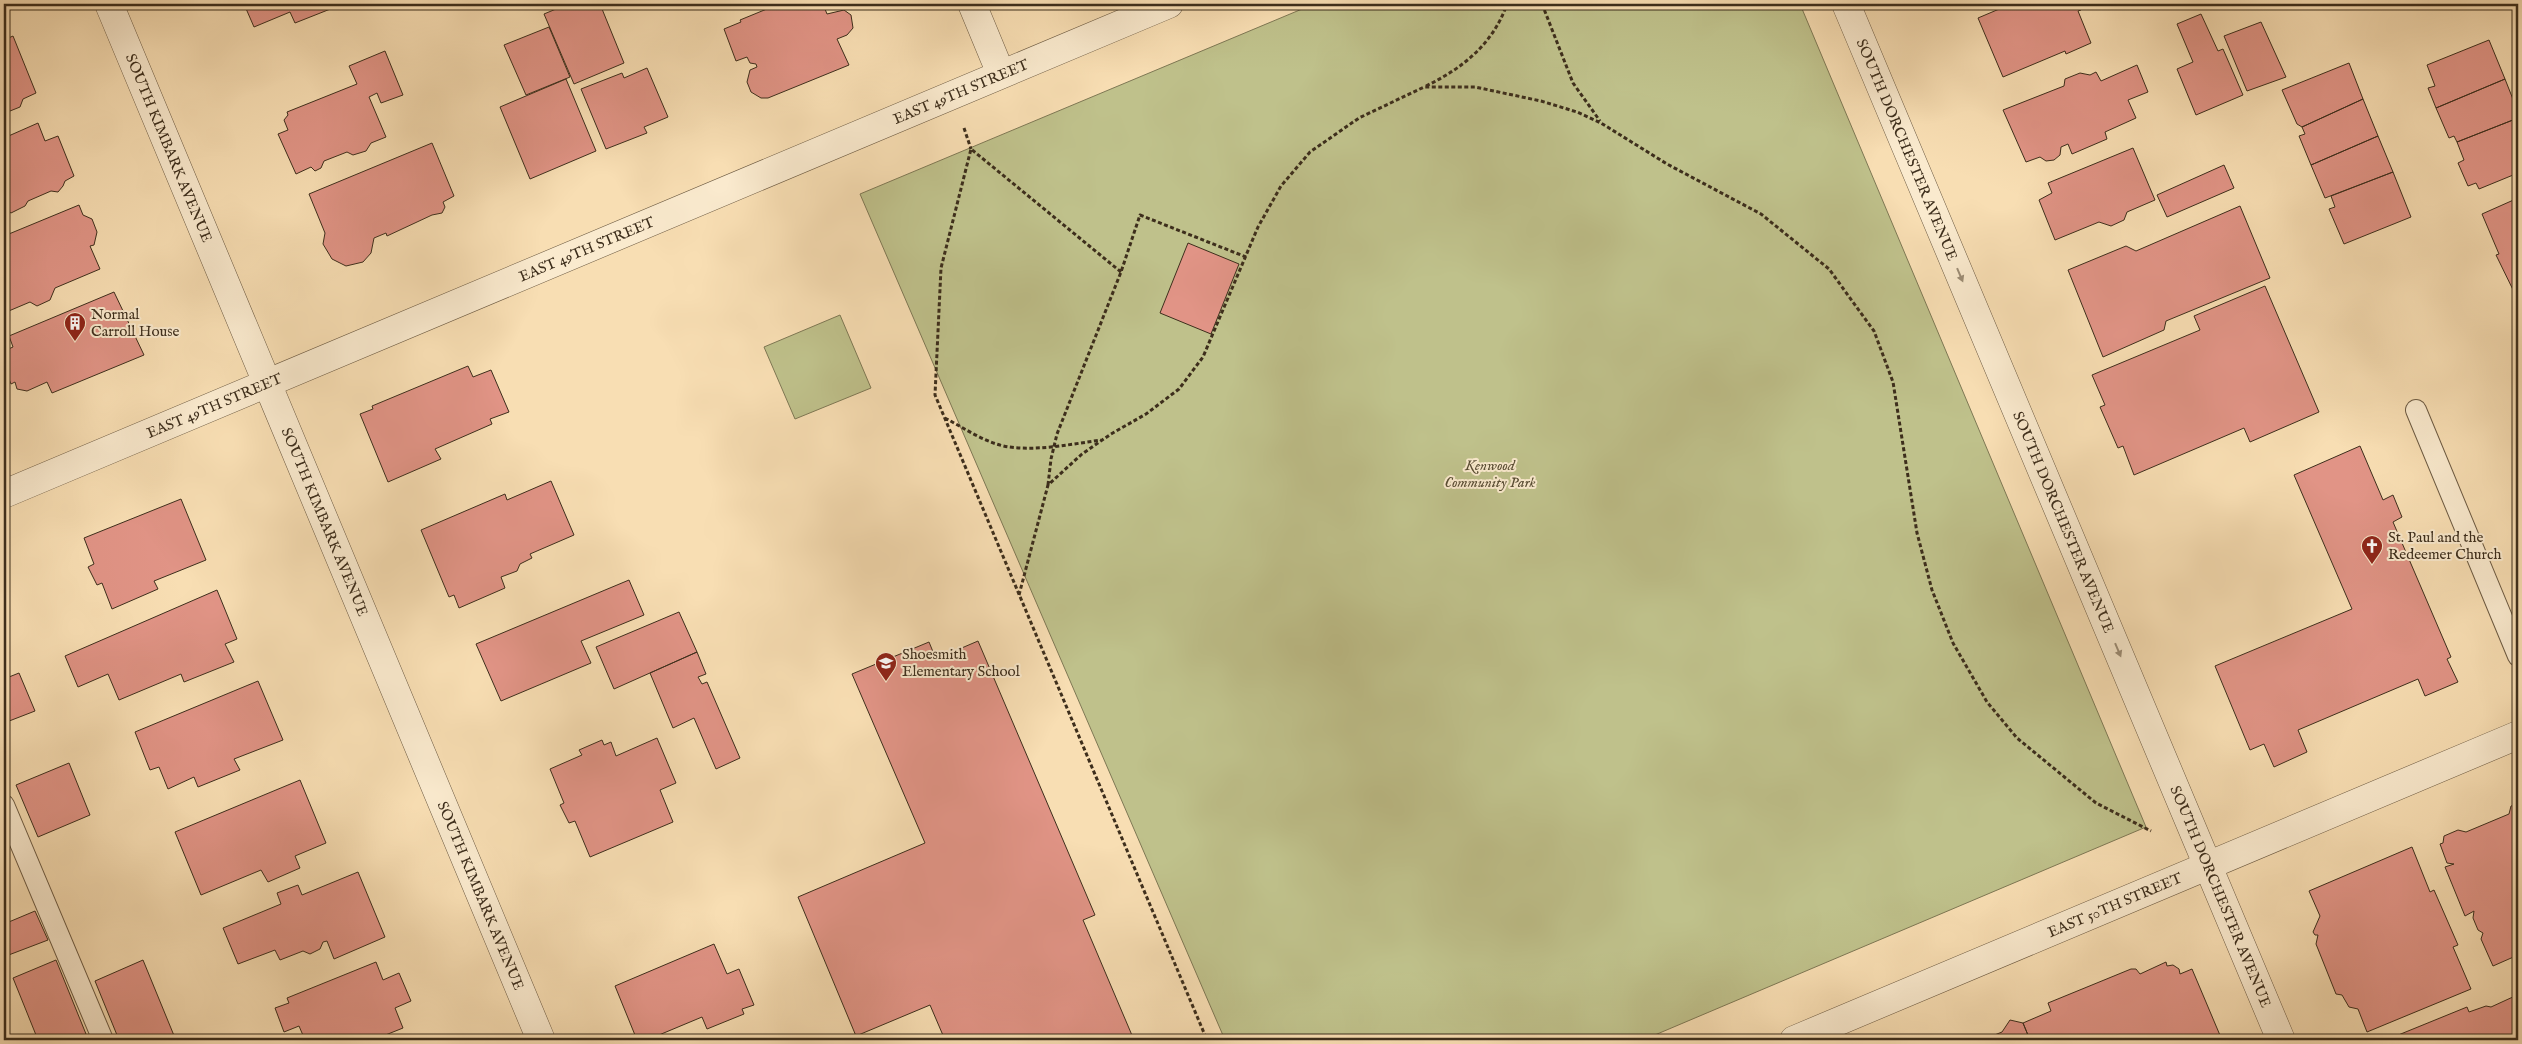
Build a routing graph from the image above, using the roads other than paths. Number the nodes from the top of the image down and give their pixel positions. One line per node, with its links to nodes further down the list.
1 (109, 4): 6 (street, SOUTH KIMBARK AVENUE)
2 (972, 4): 5 (street)
3 (1169, 4): 5 (street, EAST 49TH STREET)
4 (1846, 4): 12 (street, SOUTH DORCHESTER AVENUE, one-way to 12)
5 (1001, 74): 6 (street, EAST 49TH STREET)
6 (267, 383): 8 (street, EAST 49TH STREET); 14 (street, SOUTH KIMBARK AVENUE)
7 (2416, 410): 9 (lane)
8 (4, 494)
9 (2518, 656)
10 (2518, 735): 12 (street, EAST 50TH STREET)
11 (4, 805): 13 (lane)
12 (2208, 865): 15 (street, EAST 50TH STREET); 16 (street, SOUTH DORCHESTER AVENUE)
13 (103, 1040)
14 (541, 1040)
15 (1794, 1040)
16 (2281, 1040)

